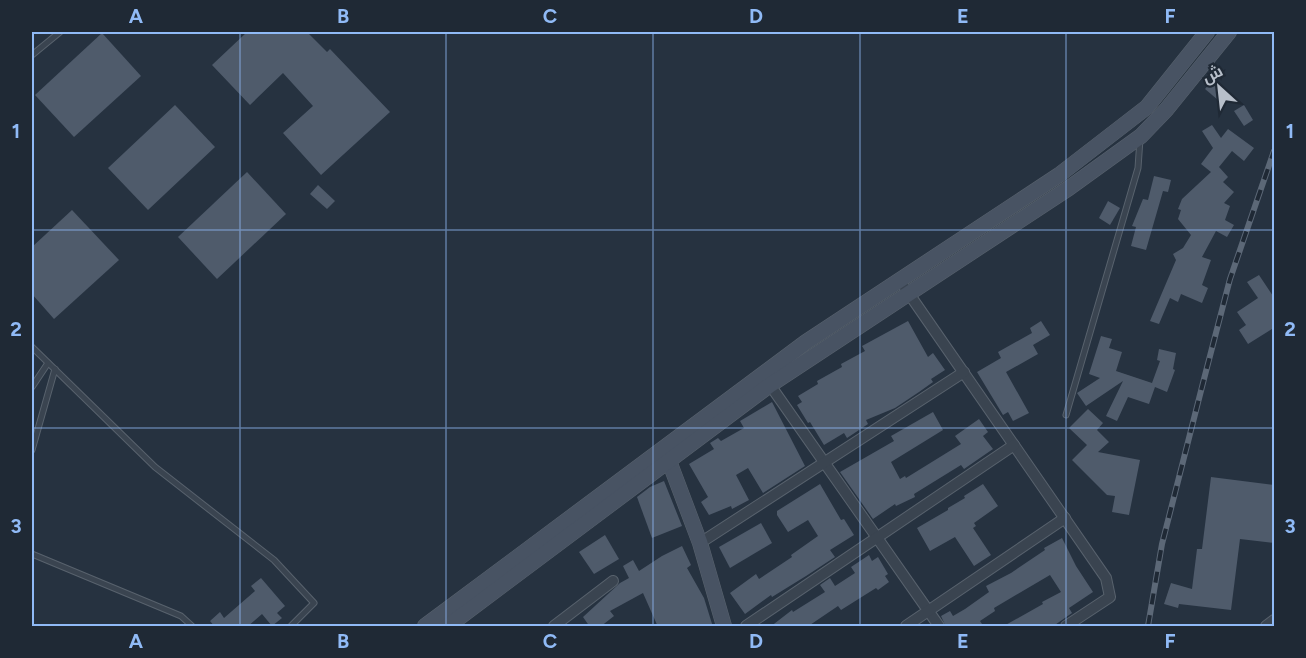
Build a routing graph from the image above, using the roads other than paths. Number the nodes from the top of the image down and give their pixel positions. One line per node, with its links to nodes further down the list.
1 (60, 32): 4 (lane)
2 (1207, 32): 6 (main road)
3 (1229, 32): 5 (main road)
4 (32, 55)
5 (1141, 136): 6 (main road); 13 (lane)
6 (905, 287): 10 (street); 11 (main road); 16 (main road)
7 (32, 346): 8 (lane)
8 (48, 363): 9 (lane); 12 (lane)
9 (55, 369): 15 (lane); 26 (lane)
10 (964, 372): 14 (street); 17 (street)
11 (770, 385): 16 (main road); 17 (street)
12 (32, 387)
13 (1066, 415)
14 (1014, 445): 18 (street); 19 (street)
15 (32, 450)
16 (667, 454): 20 (main road); 27 (main road); 28 (main road)
17 (825, 463): 19 (street); 20 (street)
18 (1065, 518): 23 (street); 34 (street)
19 (878, 539): 23 (street); 31 (street)
20 (700, 543): 30 (main road)
21 (32, 554): 25 (lane)
22 (612, 581): 29 (street)
23 (928, 611): 32 (street); 33 (street)
24 (1275, 620): 35 (street)
25 (192, 627)
26 (291, 627)
27 (424, 627)
28 (448, 627)
29 (554, 627)
30 (724, 627)
31 (746, 627)
32 (906, 627)
33 (939, 627)
34 (1066, 627)
35 (1266, 627)

